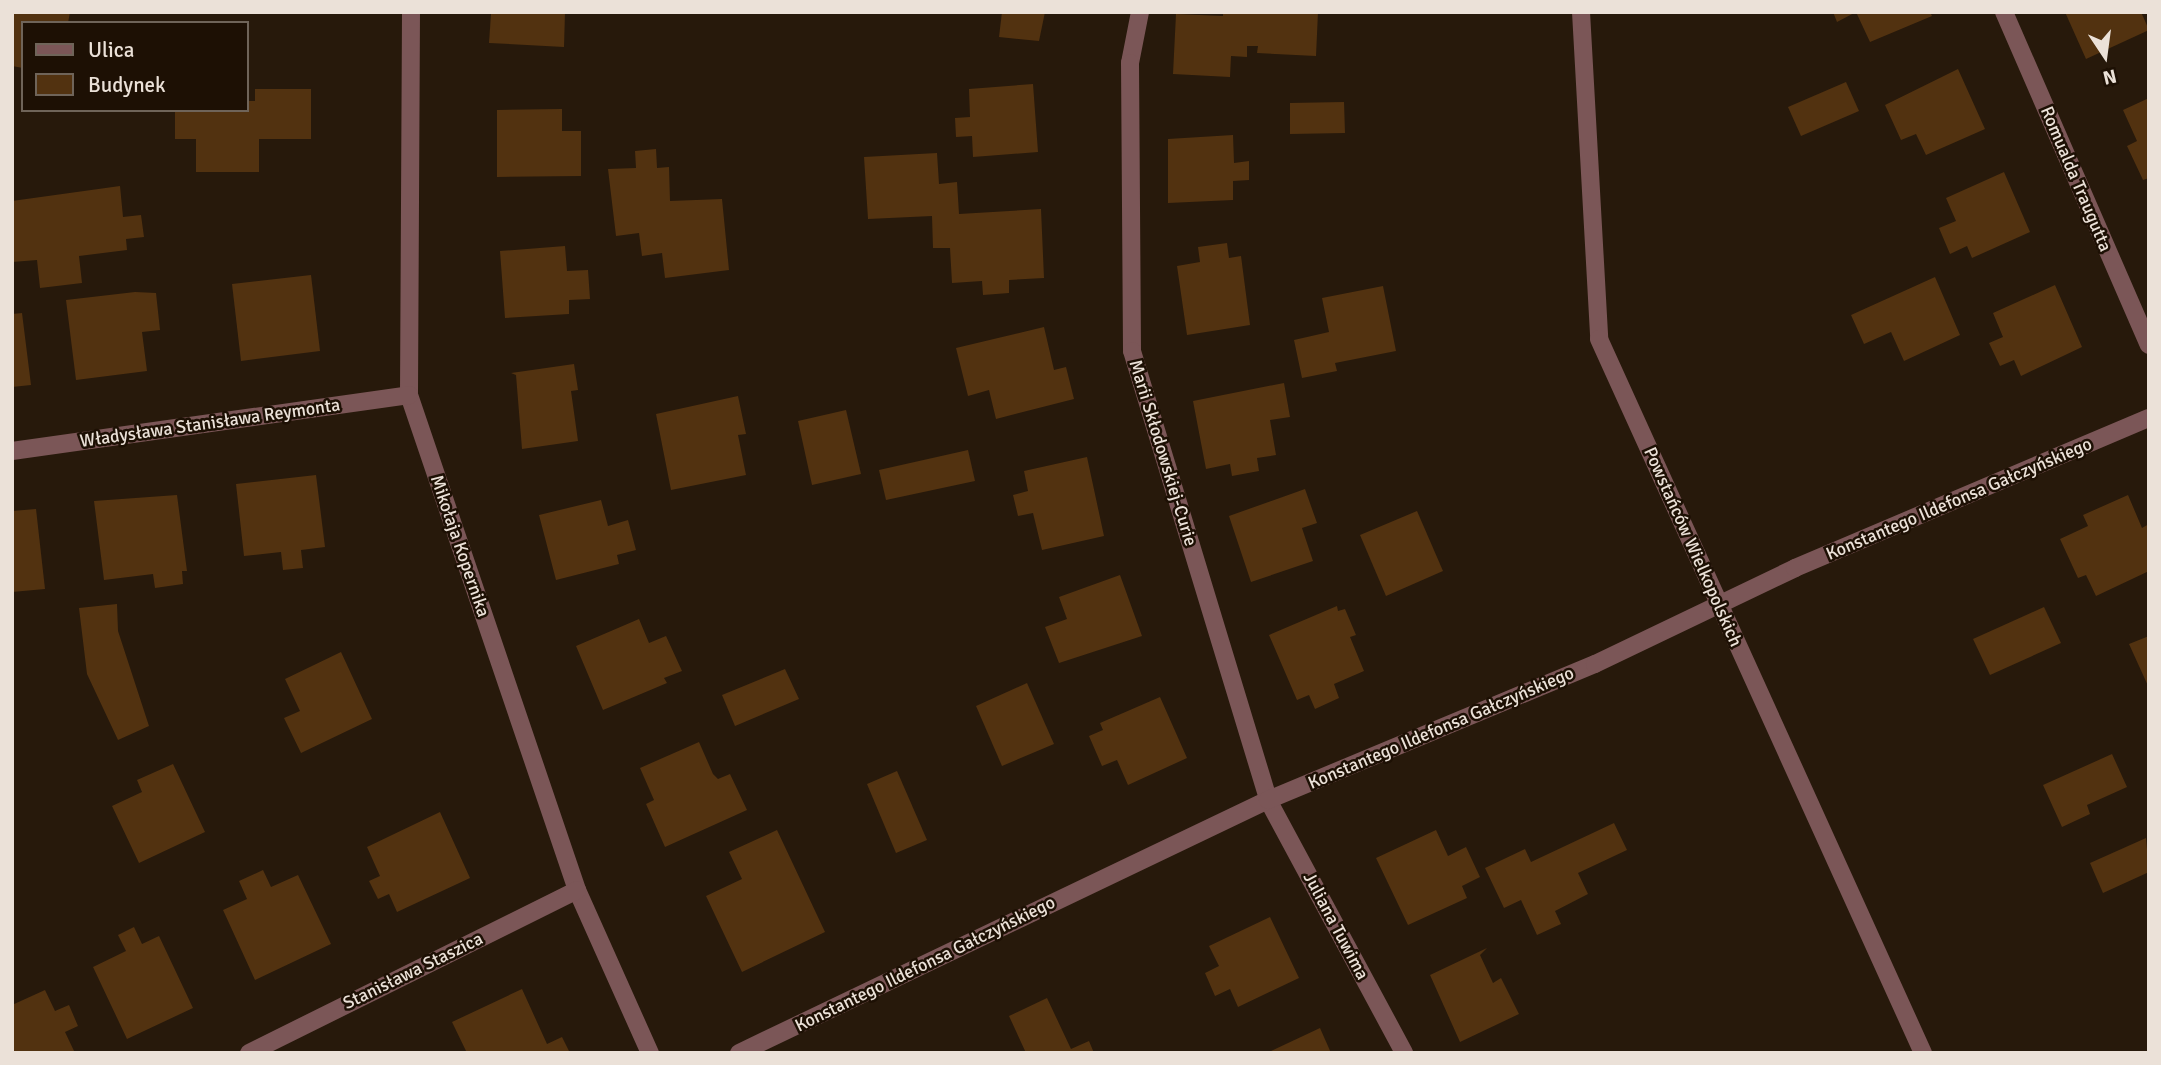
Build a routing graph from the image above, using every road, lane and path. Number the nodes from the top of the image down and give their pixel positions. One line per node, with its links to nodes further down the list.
1 (411, 12): 6 (street, Mikołaja Kopernika)
2 (1140, 12): 10 (street, Marii Skłodowskiej-Curie)
3 (1581, 12): 9 (street, Powstańców Wielkopolskich)
4 (2004, 12): 5 (street, Romualda Traugutta)
5 (2149, 345)
6 (409, 395): 8 (street, Władysława Stanisława Reymonta); 11 (street, Mikołaja Kopernika)
7 (2149, 418): 9 (street, Konstantego Ildefonsa Gałczyńskiego)
8 (12, 451)
9 (1717, 605): 10 (street, Konstantego Ildefonsa Gałczyńskiego); 16 (street, Powstańców Wielkopolskich)
10 (1268, 800): 14 (street, Konstantego Ildefonsa Gałczyńskiego); 15 (street, Juliana Tuwima)
11 (577, 890): 12 (street, Stanisława Staszica); 13 (street, Mikołaja Kopernika)
12 (248, 1053)
13 (650, 1053)
14 (739, 1053)
15 (1404, 1053)
16 (1923, 1053)

